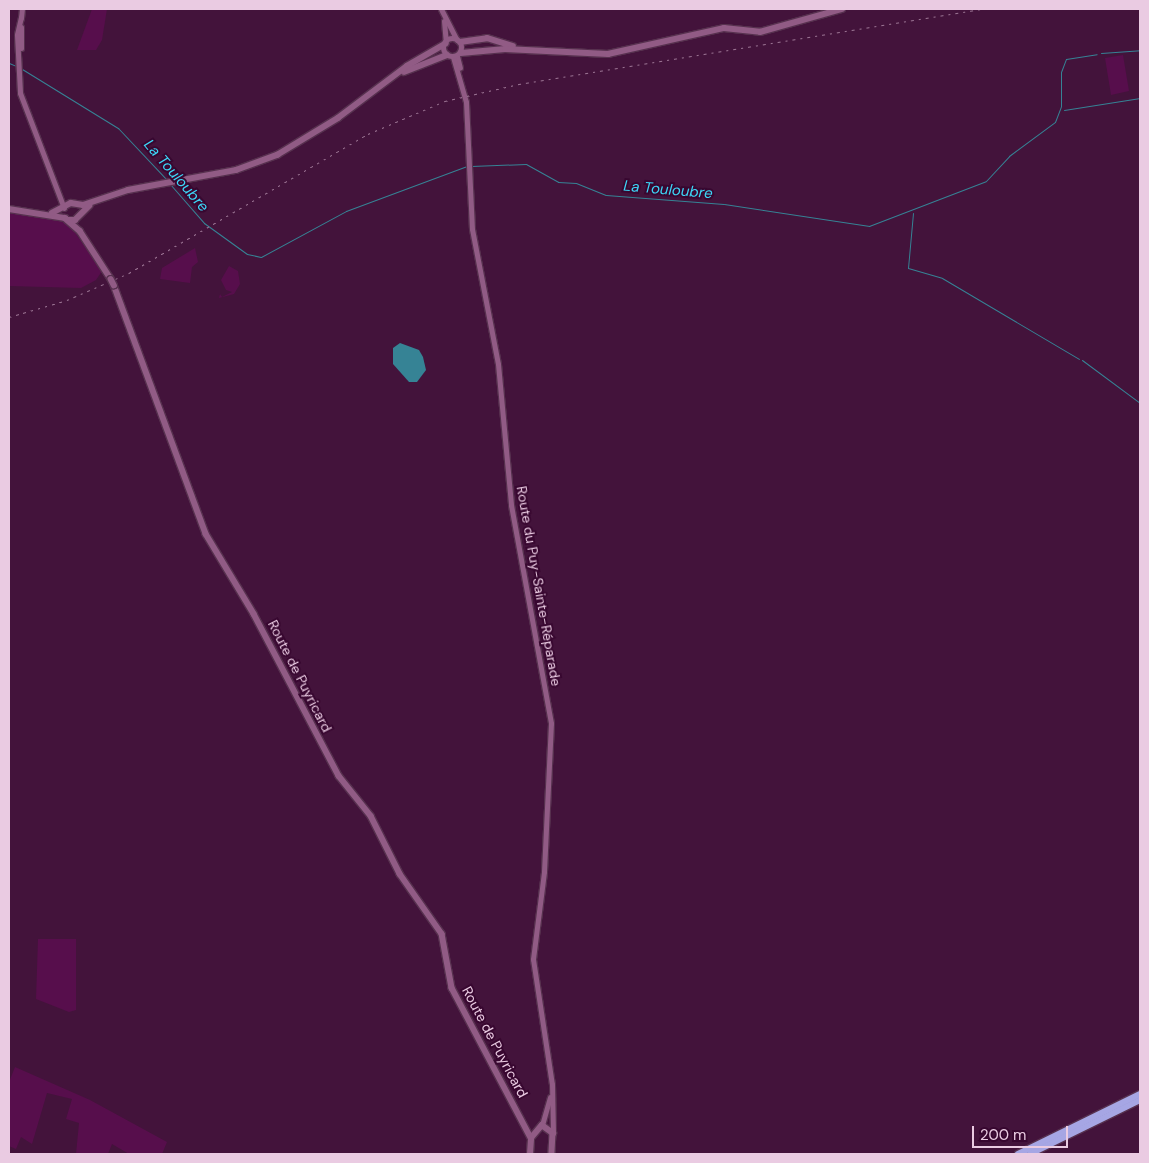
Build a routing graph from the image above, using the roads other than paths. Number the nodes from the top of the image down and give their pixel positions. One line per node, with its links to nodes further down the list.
1 (22, 9): 9 (street)
2 (441, 9): 4 (street); 5 (street)
3 (842, 9): 6 (main road)
4 (458, 41): 5 (main road); 6 (main road); 7 (main road)
5 (446, 43): 7 (main road); 8 (main road)
6 (527, 50): 7 (main road)
7 (455, 55): 8 (main road); 18 (street, Route du Puy-Sainte-Réparade)
8 (394, 77): 10 (main road)
9 (61, 196): 11 (street); 12 (street)
10 (97, 201): 11 (main road); 15 (main road)
11 (74, 204): 12 (main road); 15 (main road, Route de Puyricard)
12 (63, 209): 14 (main road); 16 (main road)
13 (9, 210): 14 (main road)
14 (52, 213): 16 (main road)
15 (79, 216): 16 (main road); 17 (main road, Route de Puyricard)
16 (66, 219): 17 (main road, Route de Puyricard)
17 (80, 232): 21 (main road, Route de Puyricard)
18 (552, 1084): 22 (street, Route du Puy-Sainte-Réparade); 23 (street, Route du Puy-Sainte-Réparade)
19 (1140, 1095): 27 (highway)
20 (1140, 1100): 28 (highway)
21 (521, 1116): 22 (main road, Route de Puyricard); 24 (main road, Route de Puyricard)
22 (541, 1126): 23 (main road, Route de Puyricard); 24 (main road)
23 (553, 1133): 26 (main road)
24 (532, 1138): 25 (main road)
25 (530, 1154)
26 (552, 1154)
27 (1018, 1154)
28 (1030, 1154)

